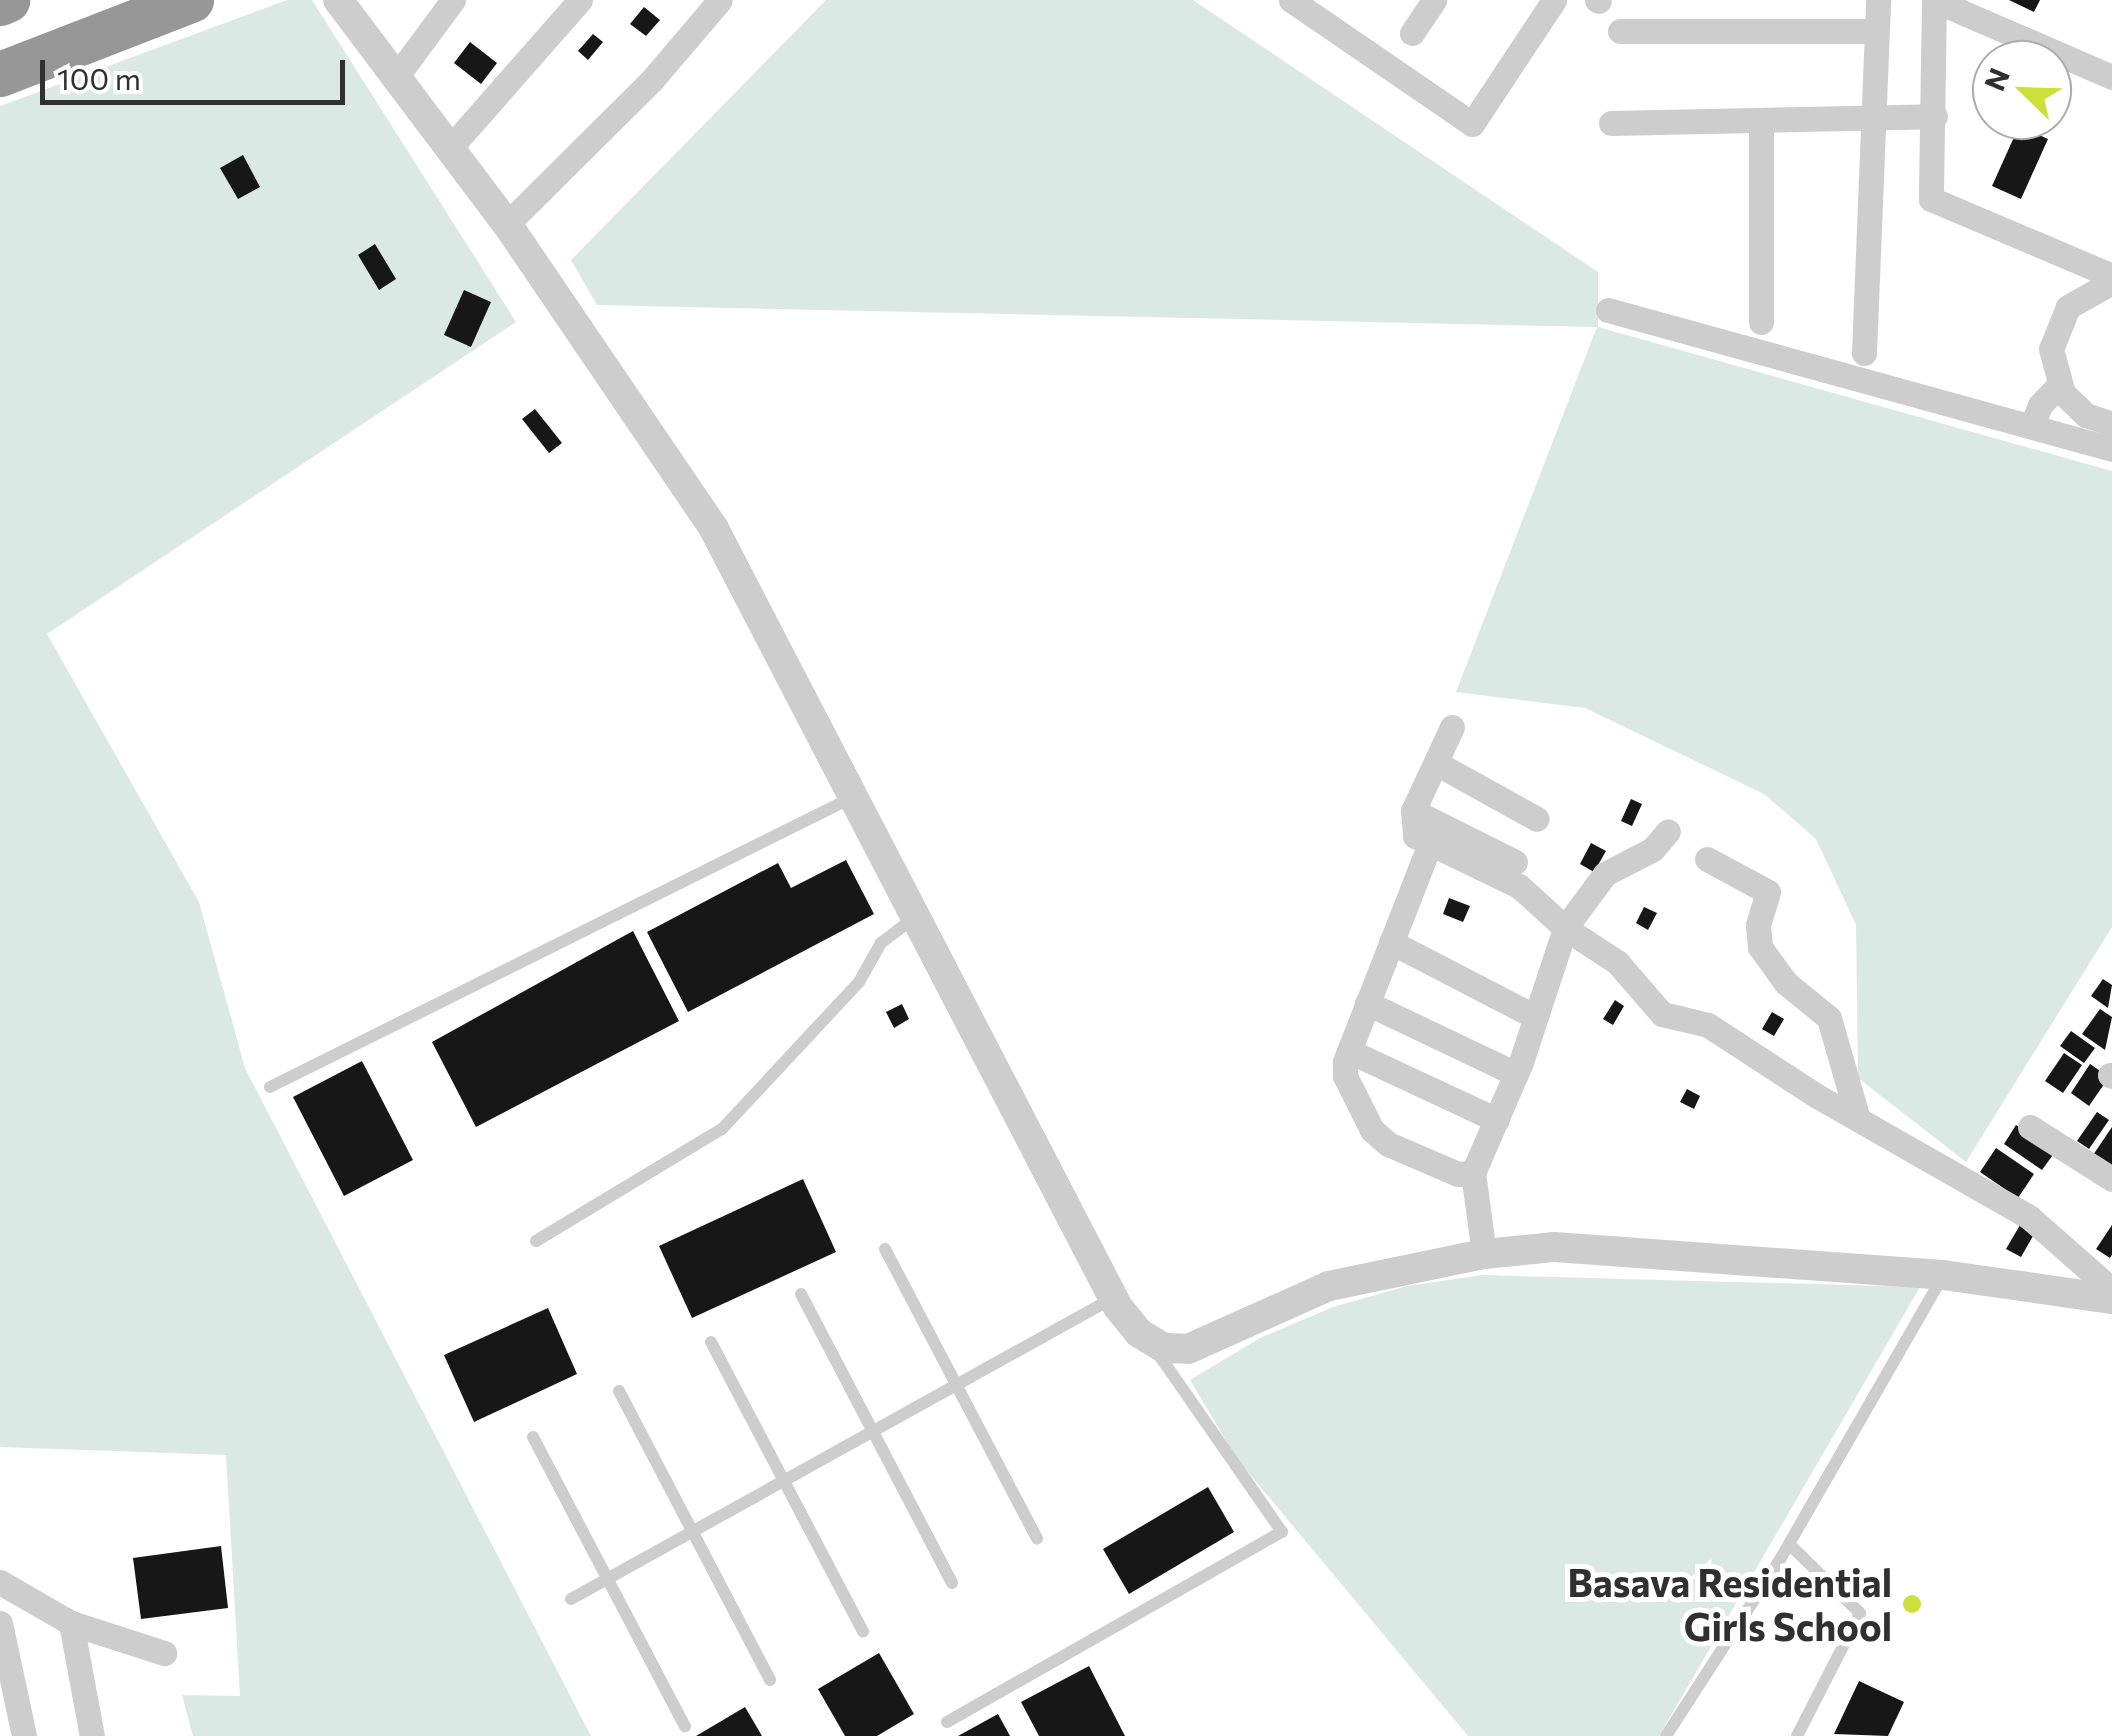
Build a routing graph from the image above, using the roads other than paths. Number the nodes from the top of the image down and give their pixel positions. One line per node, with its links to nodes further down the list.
1 (7, 0): 12 (highway)
2 (191, 0): 16 (highway)
3 (338, 0): 17 (street)
4 (453, 0): 17 (street)
5 (580, 0): 23 (street)
6 (720, 0): 24 (street)
7 (1292, 0): 9 (street)
8 (1434, 0): 15 (street)
9 (1554, 0)
10 (1878, 0): 14 (street)
11 (1934, 0): 18 (street); 19 (street)
12 (0, 2)
13 (1620, 31): 14 (street)
14 (1877, 31): 20 (street)
15 (1412, 34)
16 (0, 74)
17 (396, 77): 23 (street)
18 (2112, 77)
19 (1935, 116): 20 (street); 25 (street)
20 (1873, 117): 21 (street); 28 (street)
21 (1760, 120): 22 (street); 27 (street)
22 (1611, 123)
23 (450, 148): 24 (street)
24 (507, 224): 35 (street)
25 (2112, 279): 29 (street)
26 (1608, 310): 31 (street)
27 (1760, 322)
28 (1864, 353)
29 (2059, 385): 30 (street); 31 (street)
30 (2112, 424)
31 (2032, 426): 32 (street)
32 (2112, 448)
33 (1452, 727): 34 (street)
34 (1436, 762): 36 (street); 37 (street)
35 (852, 797): 42 (street); 49 (lane)
36 (1413, 811): 39 (street); 41 (street)
37 (1537, 819)
38 (1668, 831): 43 (street)
39 (1429, 846): 43 (street); 44 (street)
40 (1707, 859): 50 (street)
41 (1515, 862)
42 (915, 917): 55 (lane); 61 (street)
43 (1566, 928): 46 (street); 50 (street)
44 (1390, 942): 45 (street); 46 (street)
45 (1367, 1004): 47 (street); 48 (street)
46 (1534, 1016): 48 (street)
47 (1349, 1051): 51 (street); 53 (street)
48 (1516, 1074): 51 (street)
49 (270, 1088)
50 (1858, 1119): 59 (street)
51 (1497, 1120): 53 (street)
52 (2030, 1128): 54 (street)
53 (1474, 1173): 57 (street)
54 (2112, 1179)
55 (536, 1241)
56 (885, 1249): 65 (lane)
57 (1484, 1254): 58 (street); 63 (street)
58 (1943, 1275): 62 (street); 72 (lane)
59 (2112, 1290)
60 (801, 1294): 67 (lane)
61 (1113, 1298): 63 (street); 65 (lane)
62 (2112, 1300)
63 (1150, 1340): 82 (lane)
64 (711, 1342): 69 (lane)
65 (956, 1385): 67 (lane); 71 (lane)
66 (619, 1391): 70 (lane)
67 (873, 1432): 69 (lane); 75 (lane)
68 (533, 1437): 73 (lane)
69 (784, 1481): 70 (lane); 79 (lane)
70 (692, 1532): 73 (lane); 81 (lane)
71 (1037, 1538)
72 (1789, 1544): 86 (lane); 87 (lane)
73 (608, 1579): 76 (lane); 83 (lane)
74 (0, 1582): 78 (street)
75 (952, 1584)
76 (572, 1599)
77 (0, 1623): 84 (street)
78 (71, 1623): 80 (street); 85 (street)
79 (863, 1631)
80 (164, 1653)
81 (770, 1680)
82 (947, 1722)
83 (684, 1726)
84 (24, 1736)
85 (92, 1736)
86 (1666, 1736)
87 (1797, 1736)

